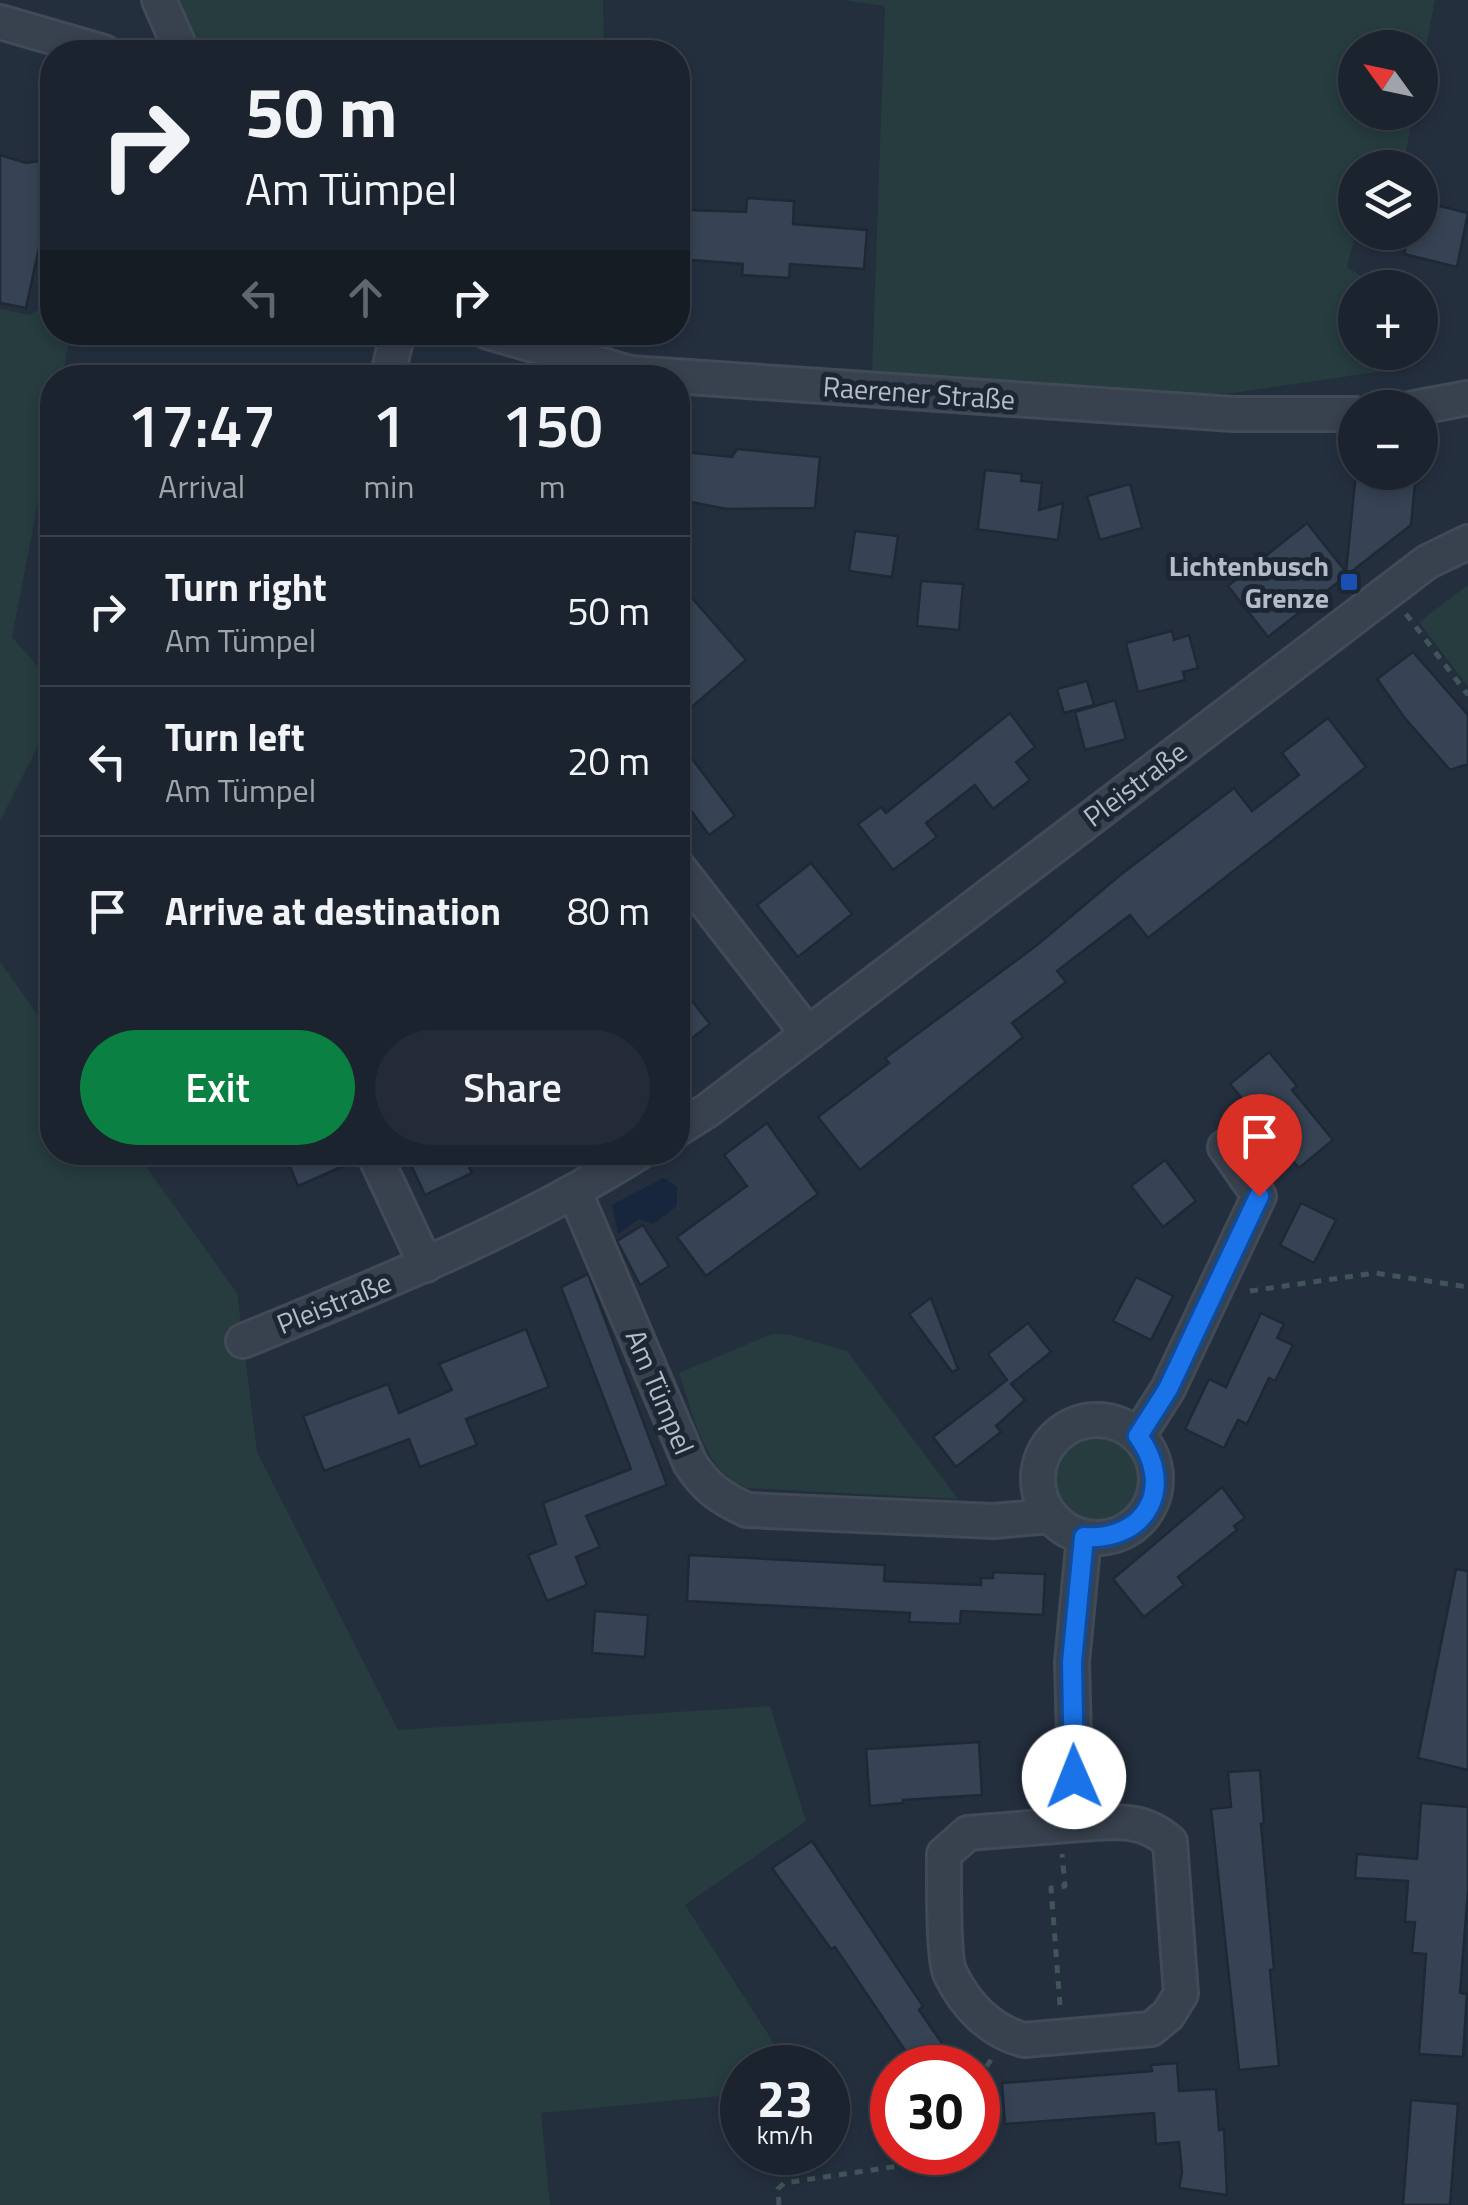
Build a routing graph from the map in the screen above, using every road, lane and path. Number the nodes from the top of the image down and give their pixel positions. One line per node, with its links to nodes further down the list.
1 (158, 0): 4 (street)
2 (0, 22): 3 (street)
3 (62, 40)
4 (176, 40)
5 (515, 345): 6 (street, Raerener Straße)
6 (557, 365)
7 (690, 377): 10 (street, Raerener Straße)
8 (1468, 398): 9 (street)
9 (1438, 404)
10 (1338, 414)
11 (1468, 542): 12 (street, Pleistraße)
12 (1388, 591): 13 (path); 15 (street, Pleistraße)
13 (1468, 696)
14 (690, 882): 15 (street)
15 (808, 1034): 16 (street, Pleistraße)
16 (690, 1120)
17 (1226, 1146): 23 (street)
18 (379, 1165): 21 (street, Pleistraße)
19 (620, 1165): 20 (street, Pleistraße)
20 (576, 1193): 21 (street, Pleistraße); 26 (street, Am Tümpel)
21 (426, 1265): 24 (street, Pleistraße)
22 (1468, 1287): 23 (path)
23 (1213, 1297): 25 (street)
24 (243, 1341)
25 (1138, 1436): 26 (street); 27 (street)
26 (1051, 1516): 27 (street)
27 (1084, 1537): 28 (street)
28 (1070, 1825): 29 (path); 29 (street); 29 (street)
29 (1062, 2037)
30 (870, 2170): 31 (path)
31 (779, 2205)

